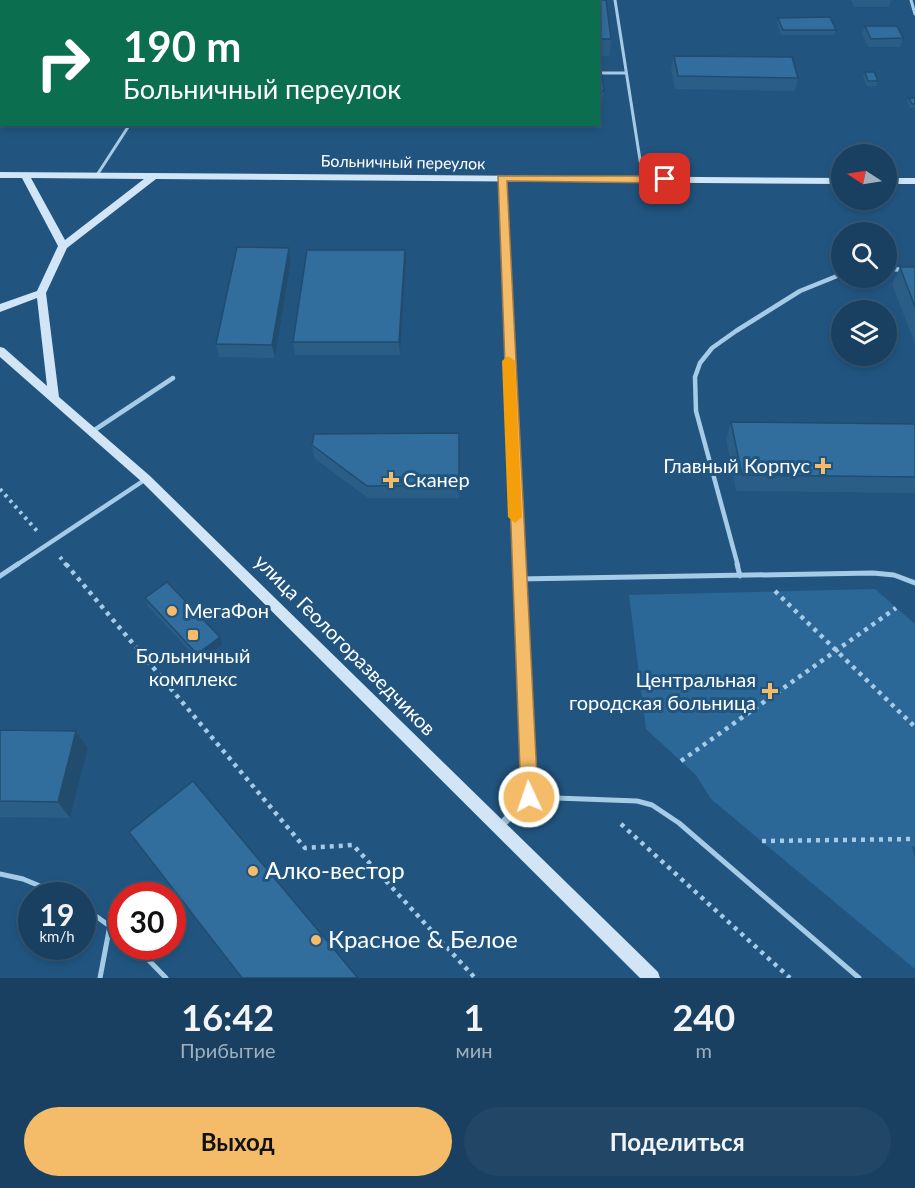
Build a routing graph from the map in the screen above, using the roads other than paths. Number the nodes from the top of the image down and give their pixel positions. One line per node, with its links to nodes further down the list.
1 (615, 0): 5 (lane)
2 (911, 0): 3 (lane)
3 (915, 14)
4 (600, 73): 5 (lane)
5 (626, 73): 12 (lane)
6 (129, 126): 9 (lane)
7 (0, 175): 8 (street, Больничный переулок)
8 (25, 175): 9 (street, Больничный переулок); 16 (street)
9 (97, 175): 10 (street, Больничный переулок)
10 (155, 175): 11 (street, Больничный переулок); 16 (street)
11 (502, 178): 12 (street, Больничный переулок); 29 (street)
12 (643, 179): 13 (street, Больничный переулок)
13 (831, 181)
14 (897, 181): 15 (street)
15 (915, 181)
16 (63, 246): 20 (street)
17 (897, 269): 18 (lane)
18 (915, 270)
19 (831, 278): 28 (lane)
20 (41, 293): 21 (street); 24 (street)
21 (0, 308)
22 (0, 351): 24 (street, улица Геологоразведчиков)
23 (173, 378): 25 (lane)
24 (54, 396): 25 (street, улица Геологоразведчиков)
25 (93, 431): 26 (street, улица Геологоразведчиков)
26 (146, 479): 27 (lane); 32 (street, улица Геологоразведчиков)
27 (0, 576)
28 (740, 576): 29 (lane); 30 (lane)
29 (518, 579): 31 (street)
30 (915, 584)
31 (529, 797): 32 (street); 40 (lane)
32 (500, 827): 39 (street, улица Геологоразведчиков)
33 (0, 874): 34 (lane)
34 (31, 882)
35 (108, 936): 37 (lane)
36 (150, 960): 38 (lane)
37 (100, 978)
38 (166, 978)
39 (652, 978)
40 (859, 978)

